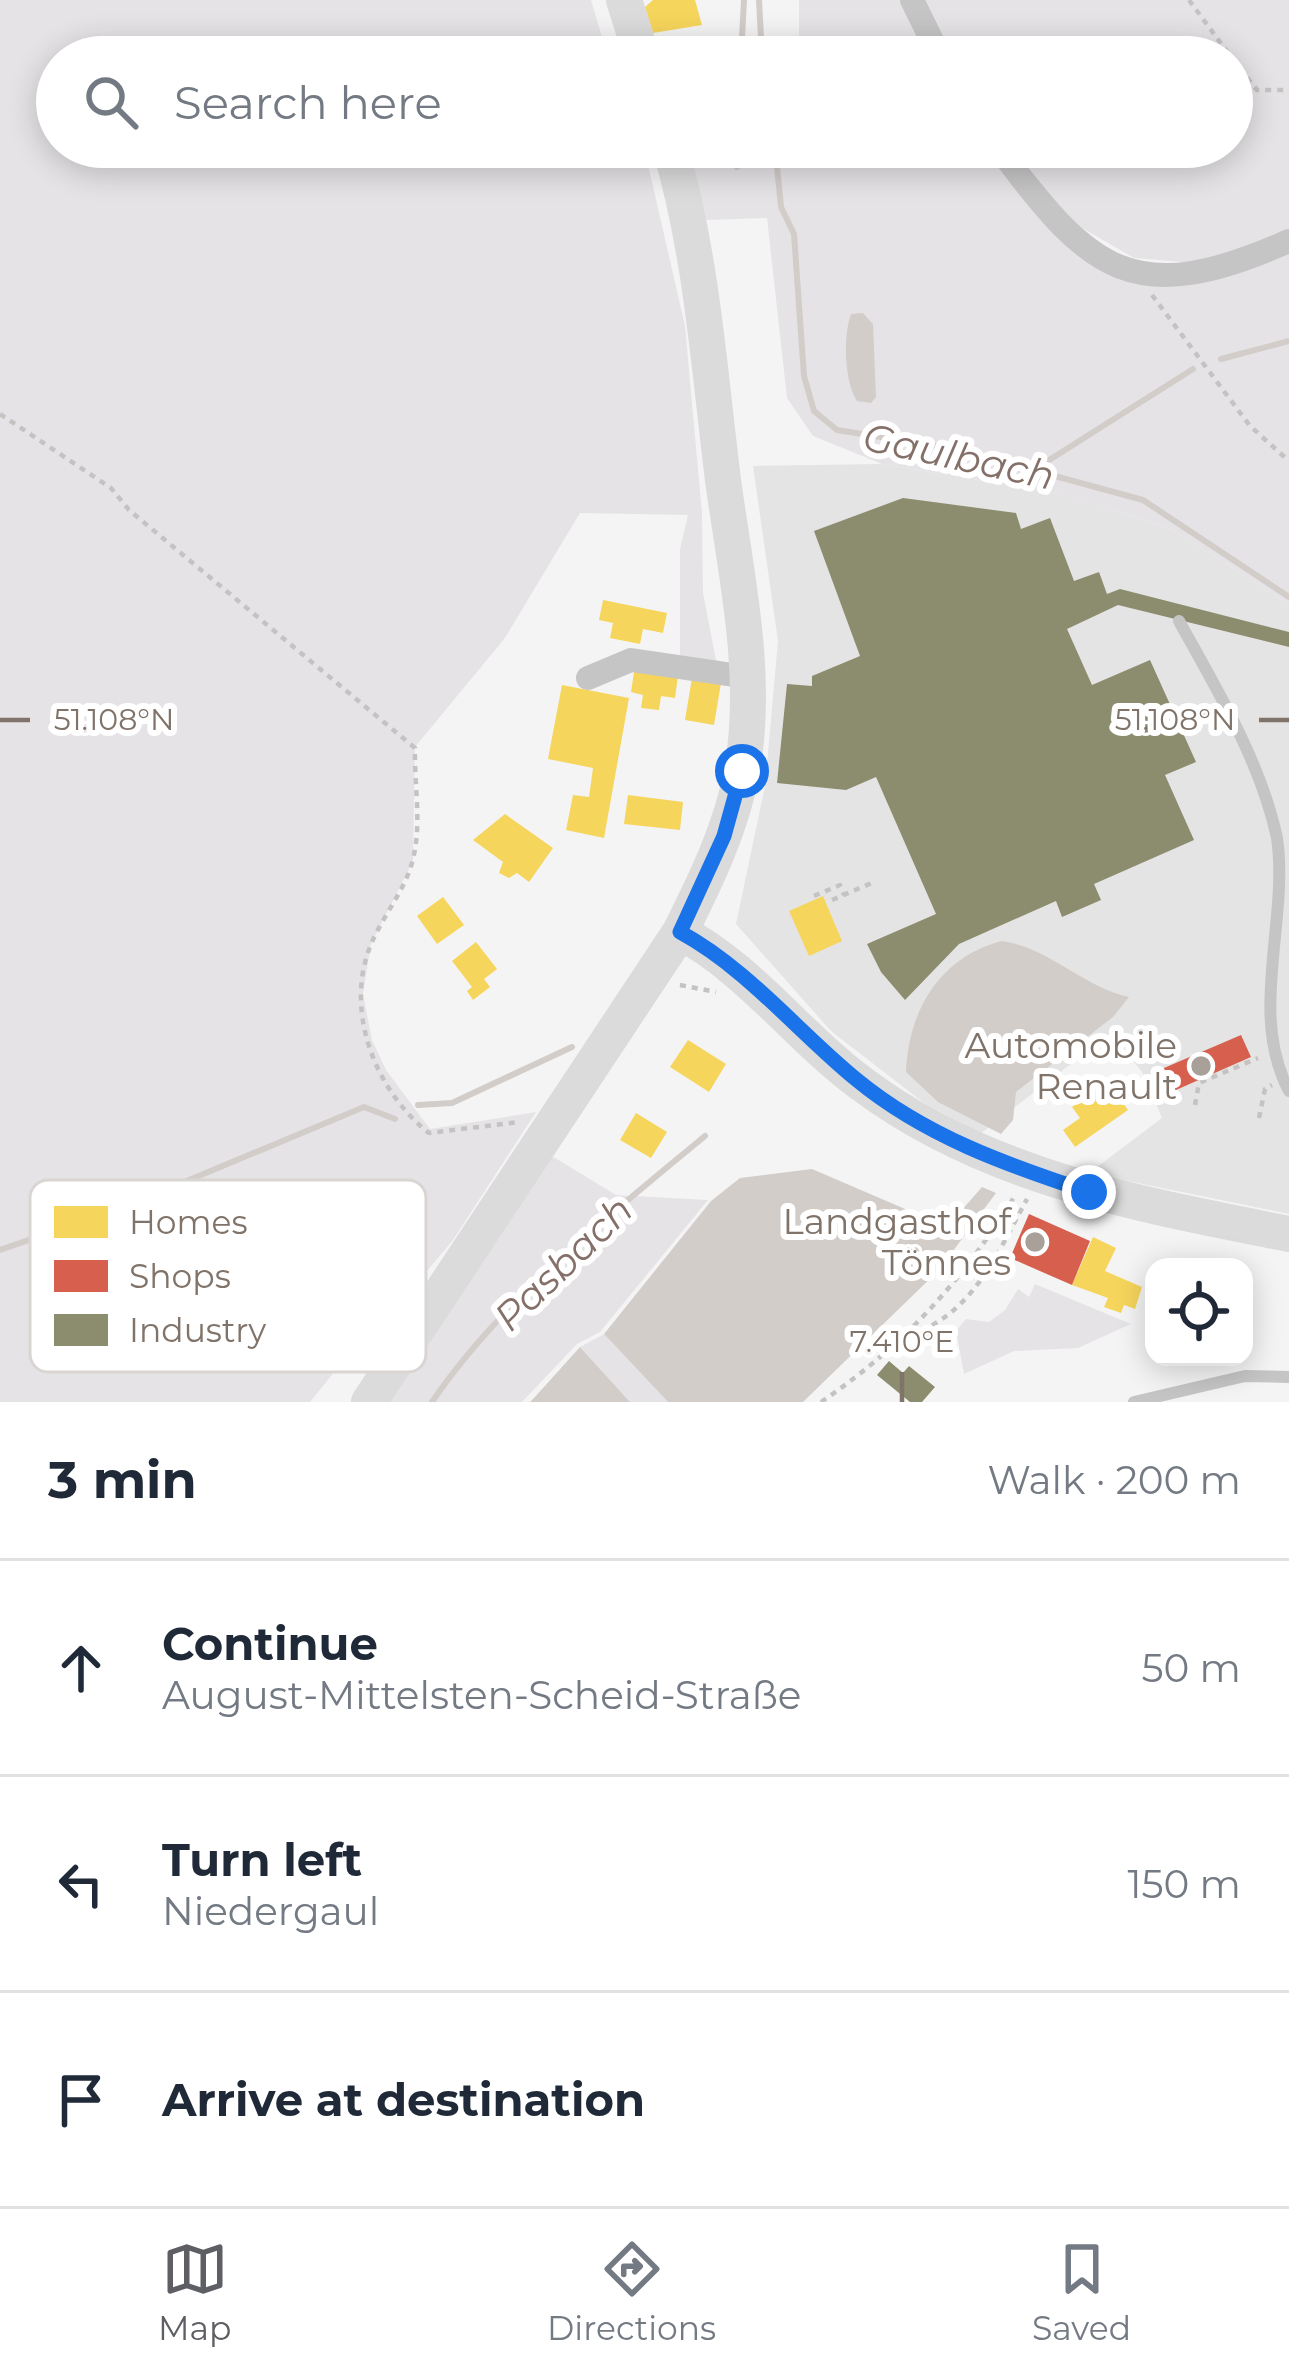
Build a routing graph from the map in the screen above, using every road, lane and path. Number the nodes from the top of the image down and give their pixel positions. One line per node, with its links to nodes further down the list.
1 (624, 0): 4 (main road)
2 (912, 0): 5 (street)
3 (1189, 0): 6 (path)
4 (635, 36)
5 (930, 36)
6 (1215, 36)
7 (1253, 84): 8 (path)
8 (1289, 90)
9 (676, 168): 16 (main road)
10 (1014, 168): 12 (street)
11 (1289, 241): 12 (street)
12 (1137, 275): 14 (path)
13 (0, 414): 27 (path)
14 (1289, 460)
15 (1180, 621): 23 (lane)
16 (747, 677): 17 (street); 22 (main road)
17 (588, 678)
18 (874, 882): 19 (path)
19 (844, 895): 20 (path); 21 (path)
20 (814, 896)
21 (832, 900)
22 (680, 932): 27 (main road); 30 (main road)
23 (1274, 1051): 24 (lane); 25 (path)
24 (1286, 1085): 26 (path)
25 (1196, 1105)
26 (1259, 1118)
27 (548, 1136): 31 (main road)
28 (1020, 1187): 32 (path)
29 (1032, 1191): 32 (path)
30 (1289, 1234)
31 (426, 1317)
32 (904, 1337): 36 (path)
33 (389, 1372): 35 (main road)
34 (1289, 1377): 37 (lane)
35 (369, 1402)
36 (821, 1402)
37 (1134, 1402)

